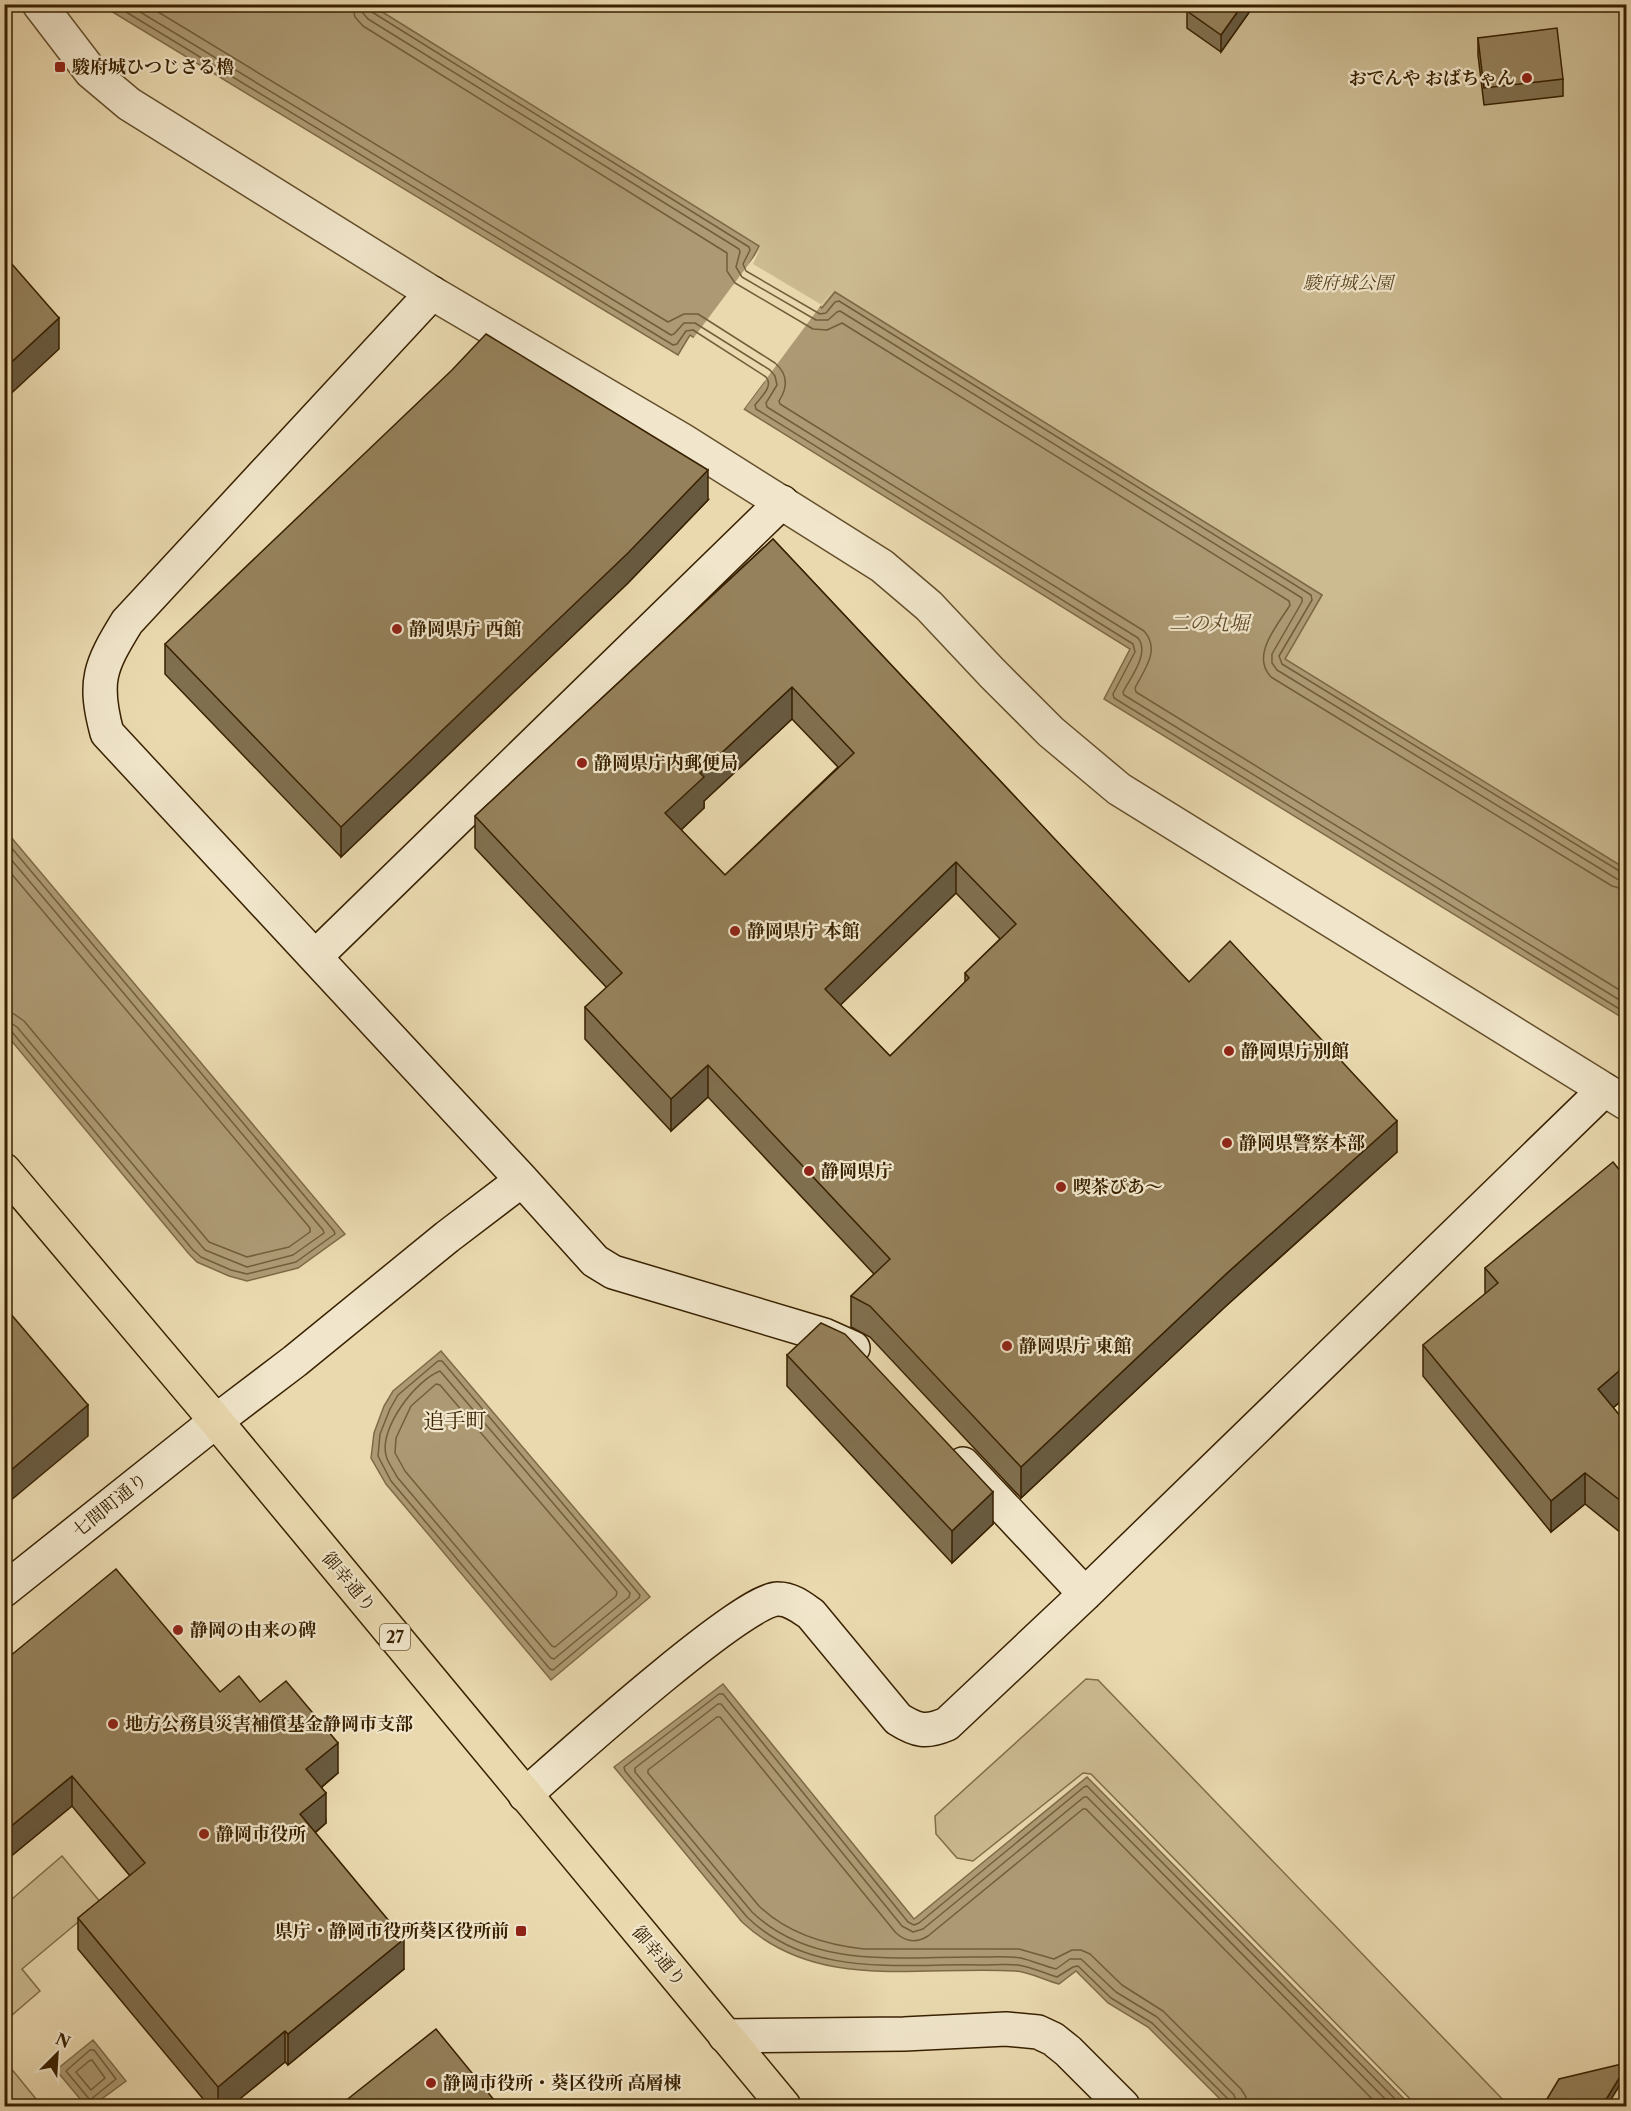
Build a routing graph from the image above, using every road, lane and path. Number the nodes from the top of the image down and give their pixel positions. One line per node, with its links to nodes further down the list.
1 (39, 4): 2 (street)
2 (432, 293): 3 (street); 4 (street)
3 (782, 502): 4 (street); 5 (street)
4 (315, 957): 7 (street)
5 (1615, 1097): 12 (street)
6 (4, 1170): 9 (main road, 御幸通り / 27)
7 (522, 1180): 8 (street); 9 (street, 七間町通り)
8 (873, 1367)
9 (216, 1421): 11 (street, 七間町通り); 13 (main road, 御幸通り / 27)
10 (946, 1446): 12 (street)
11 (4, 1590)
12 (1085, 1594): 13 (street)
13 (525, 1795): 14 (main road, 御幸通り / 27)
14 (725, 2036): 15 (main road, 御幸通り / 27); 16 (street)
15 (784, 2106)
16 (1123, 2106)

